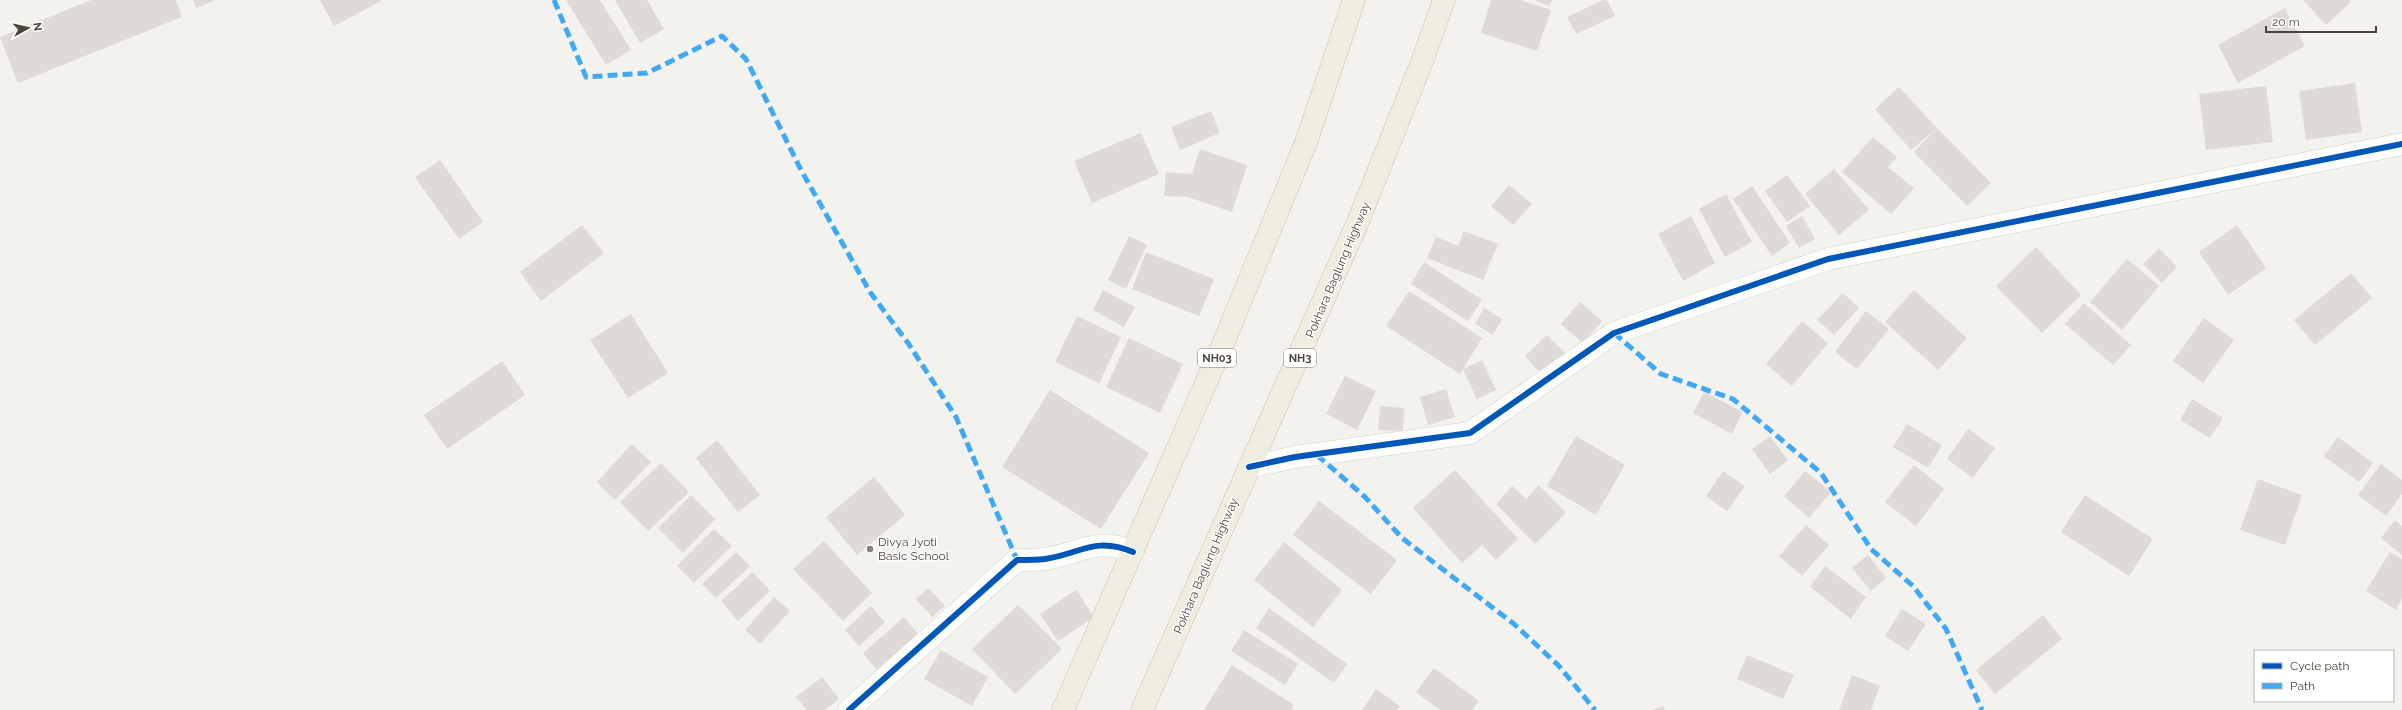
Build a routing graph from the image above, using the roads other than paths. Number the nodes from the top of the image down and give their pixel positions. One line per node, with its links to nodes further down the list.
1 (1354, 0): 5 (highway, NH03)
2 (1444, 0): 4 (highway, Pokhara Baglung Highway / NH3)
3 (2402, 144): 4 (street)
4 (1249, 467): 8 (highway, Pokhara Baglung Highway / NH3)
5 (1133, 552): 6 (street); 7 (highway, NH03)
6 (849, 710)
7 (1063, 710)
8 (1142, 710)

